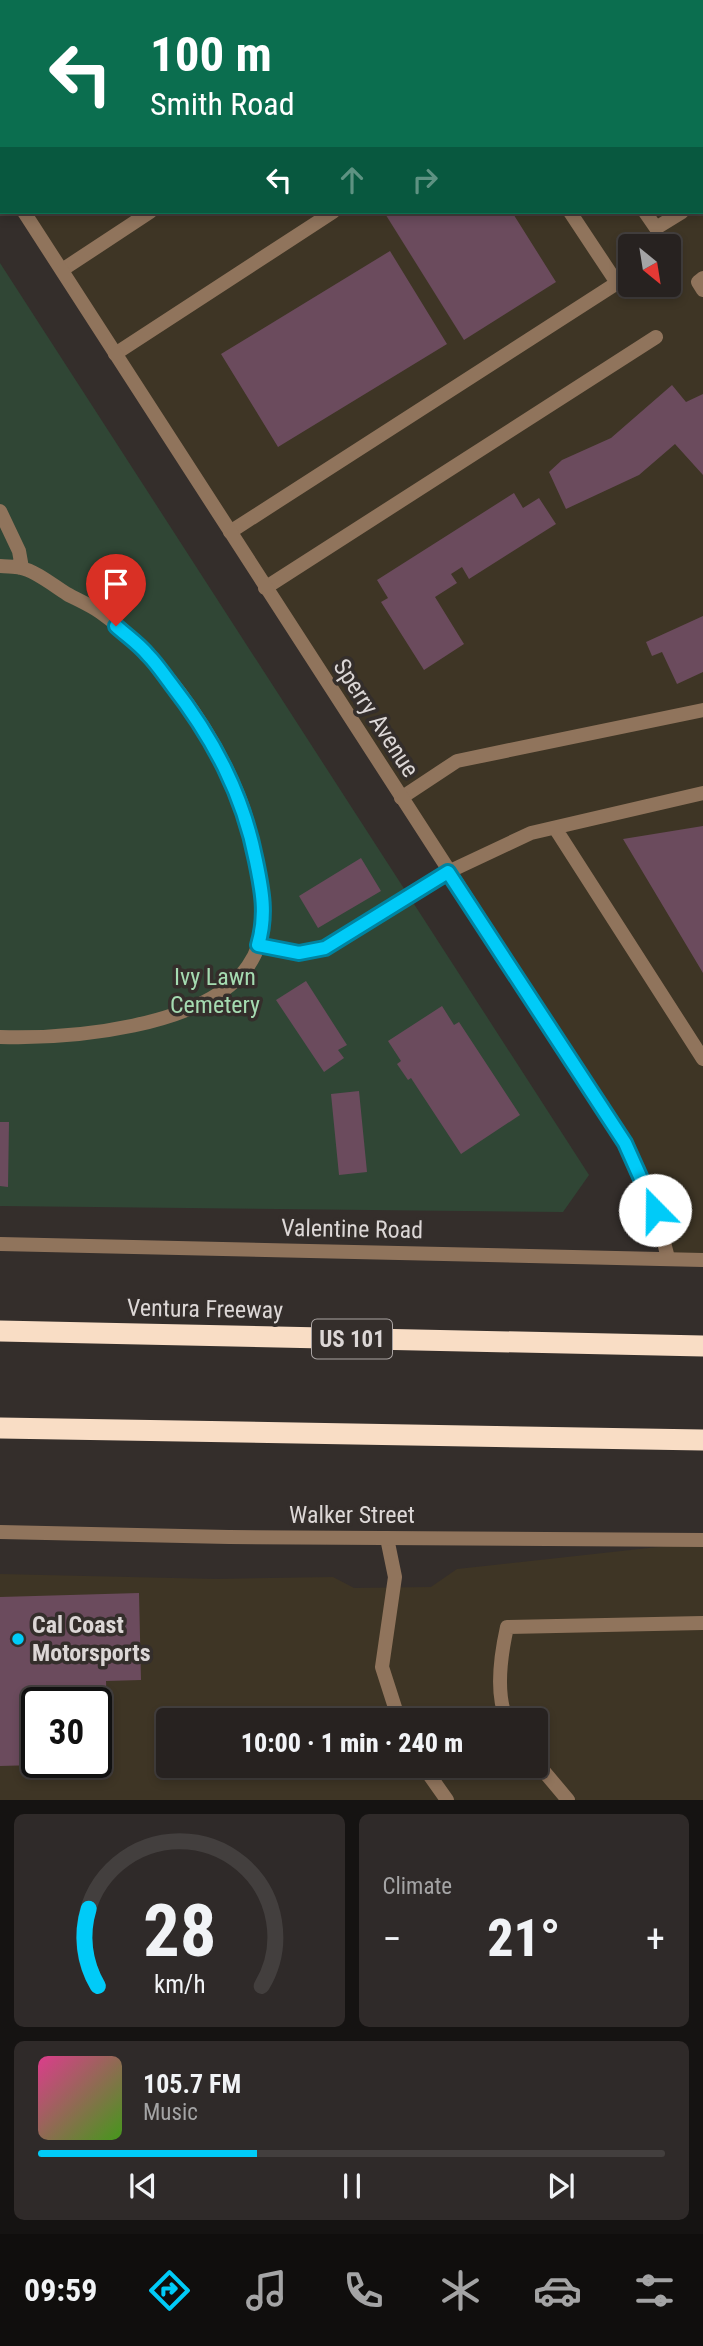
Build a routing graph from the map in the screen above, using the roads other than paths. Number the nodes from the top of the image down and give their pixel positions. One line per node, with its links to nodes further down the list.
1 (25, 214): 7 (street, Sperry Avenue)
2 (147, 214): 7 (street)
3 (330, 214): 11 (street)
4 (571, 214): 13 (street)
5 (646, 214): 6 (street)
6 (679, 214)
7 (62, 270): 11 (street, Sperry Avenue)
8 (703, 278): 9 (street)
9 (703, 290)
10 (656, 337): 16 (street)
11 (116, 354): 13 (street, Sperry Avenue)
12 (0, 511): 15 (street)
13 (230, 532): 16 (street, Sperry Avenue)
14 (0, 566): 15 (street)
15 (22, 568): 22 (street)
16 (265, 588): 19 (street, Sperry Avenue)
17 (703, 710): 19 (street)
18 (703, 793): 20 (street)
19 (401, 798): 21 (street, Sperry Avenue)
20 (555, 828): 21 (street); 24 (street)
21 (448, 872): 22 (street); 26 (street, Sperry Avenue)
22 (258, 945): 23 (street)
23 (0, 1037)
24 (703, 1059)
25 (0, 1244): 26 (street, Valentine Road)
26 (668, 1258): 27 (street, Valentine Road)
27 (703, 1260)
28 (0, 1331): 29 (highway, Ventura Freeway / US 101)
29 (703, 1346)
30 (0, 1428): 31 (highway)
31 (703, 1440)
32 (0, 1532): 33 (street, Walker Street)
33 (387, 1538): 34 (street, Walker Street); 36 (street)
34 (703, 1540)
35 (703, 1623): 37 (street)
36 (395, 1708)
37 (505, 1708)
38 (548, 1776): 41 (street)
39 (431, 1778): 40 (street)
40 (447, 1800)
41 (568, 1800)

